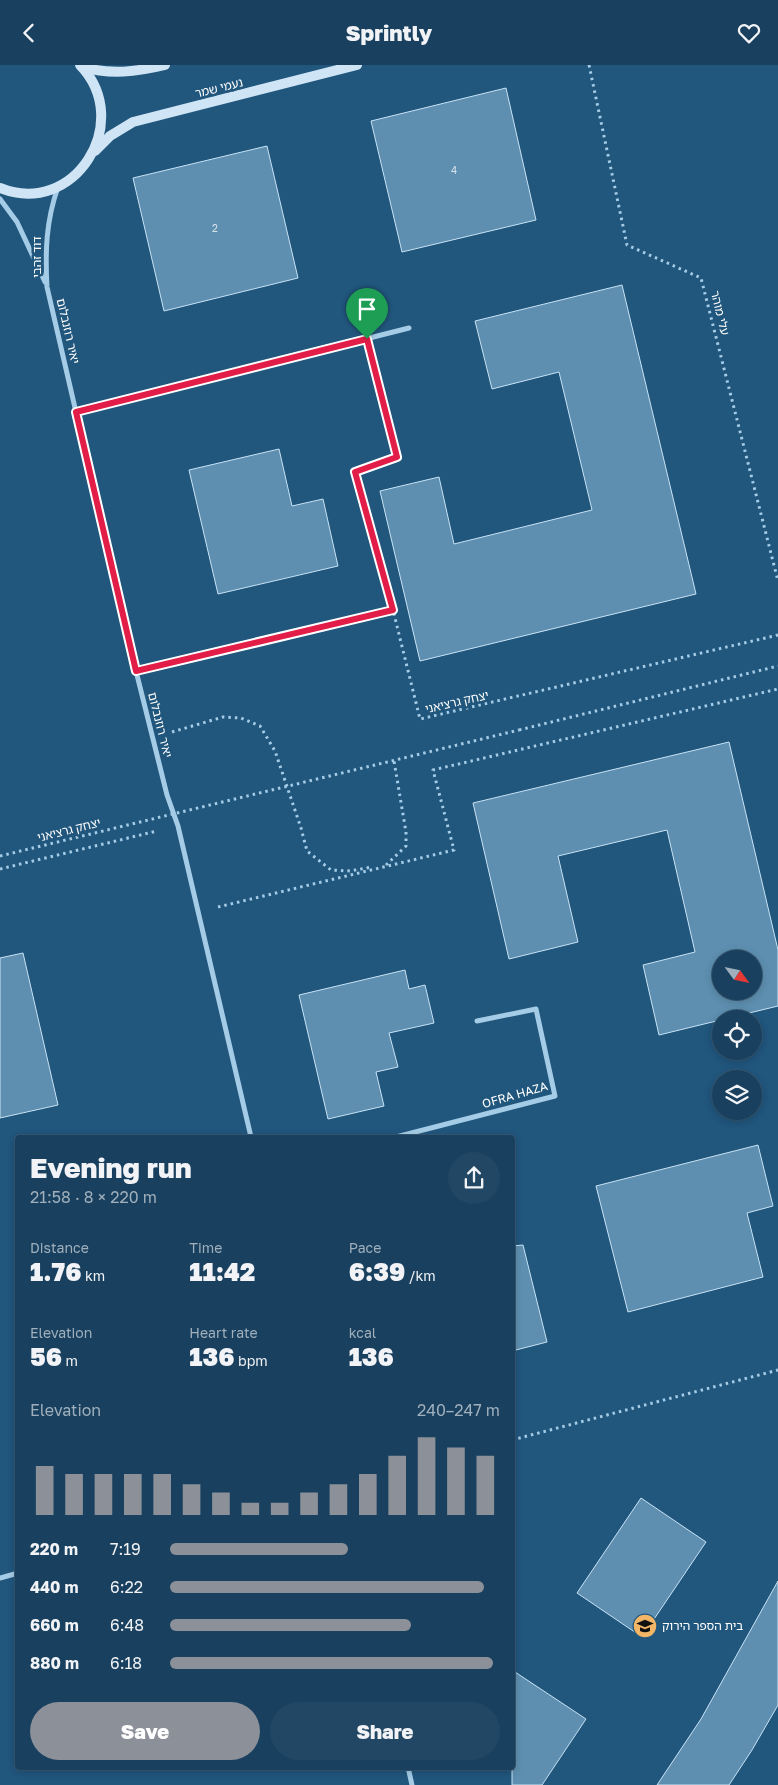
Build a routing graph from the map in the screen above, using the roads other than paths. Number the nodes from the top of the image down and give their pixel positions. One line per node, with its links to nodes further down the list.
1 (165, 65): 3 (street)
2 (356, 65): 4 (street, נעמי שמר)
3 (81, 66): 4 (street)
4 (95, 151): 5 (street)
5 (58, 187): 6 (street); 8 (street, דוד זהבי)
6 (0, 188)
7 (0, 199): 8 (street, דוד זהבי)
8 (47, 287): 11 (street, יאיר רוזנבלום)
9 (409, 328): 10 (street)
10 (367, 339): 11 (street); 12 (street)
11 (76, 412): 14 (street, יאיר רוזנבלום)
12 (397, 457)
13 (477, 1021): 15 (street, OFRA HAZA)
14 (251, 1135)
15 (404, 1135)
16 (15, 1574): 17 (street)
17 (0, 1578)
18 (409, 1770): 19 (street)
19 (412, 1785)

